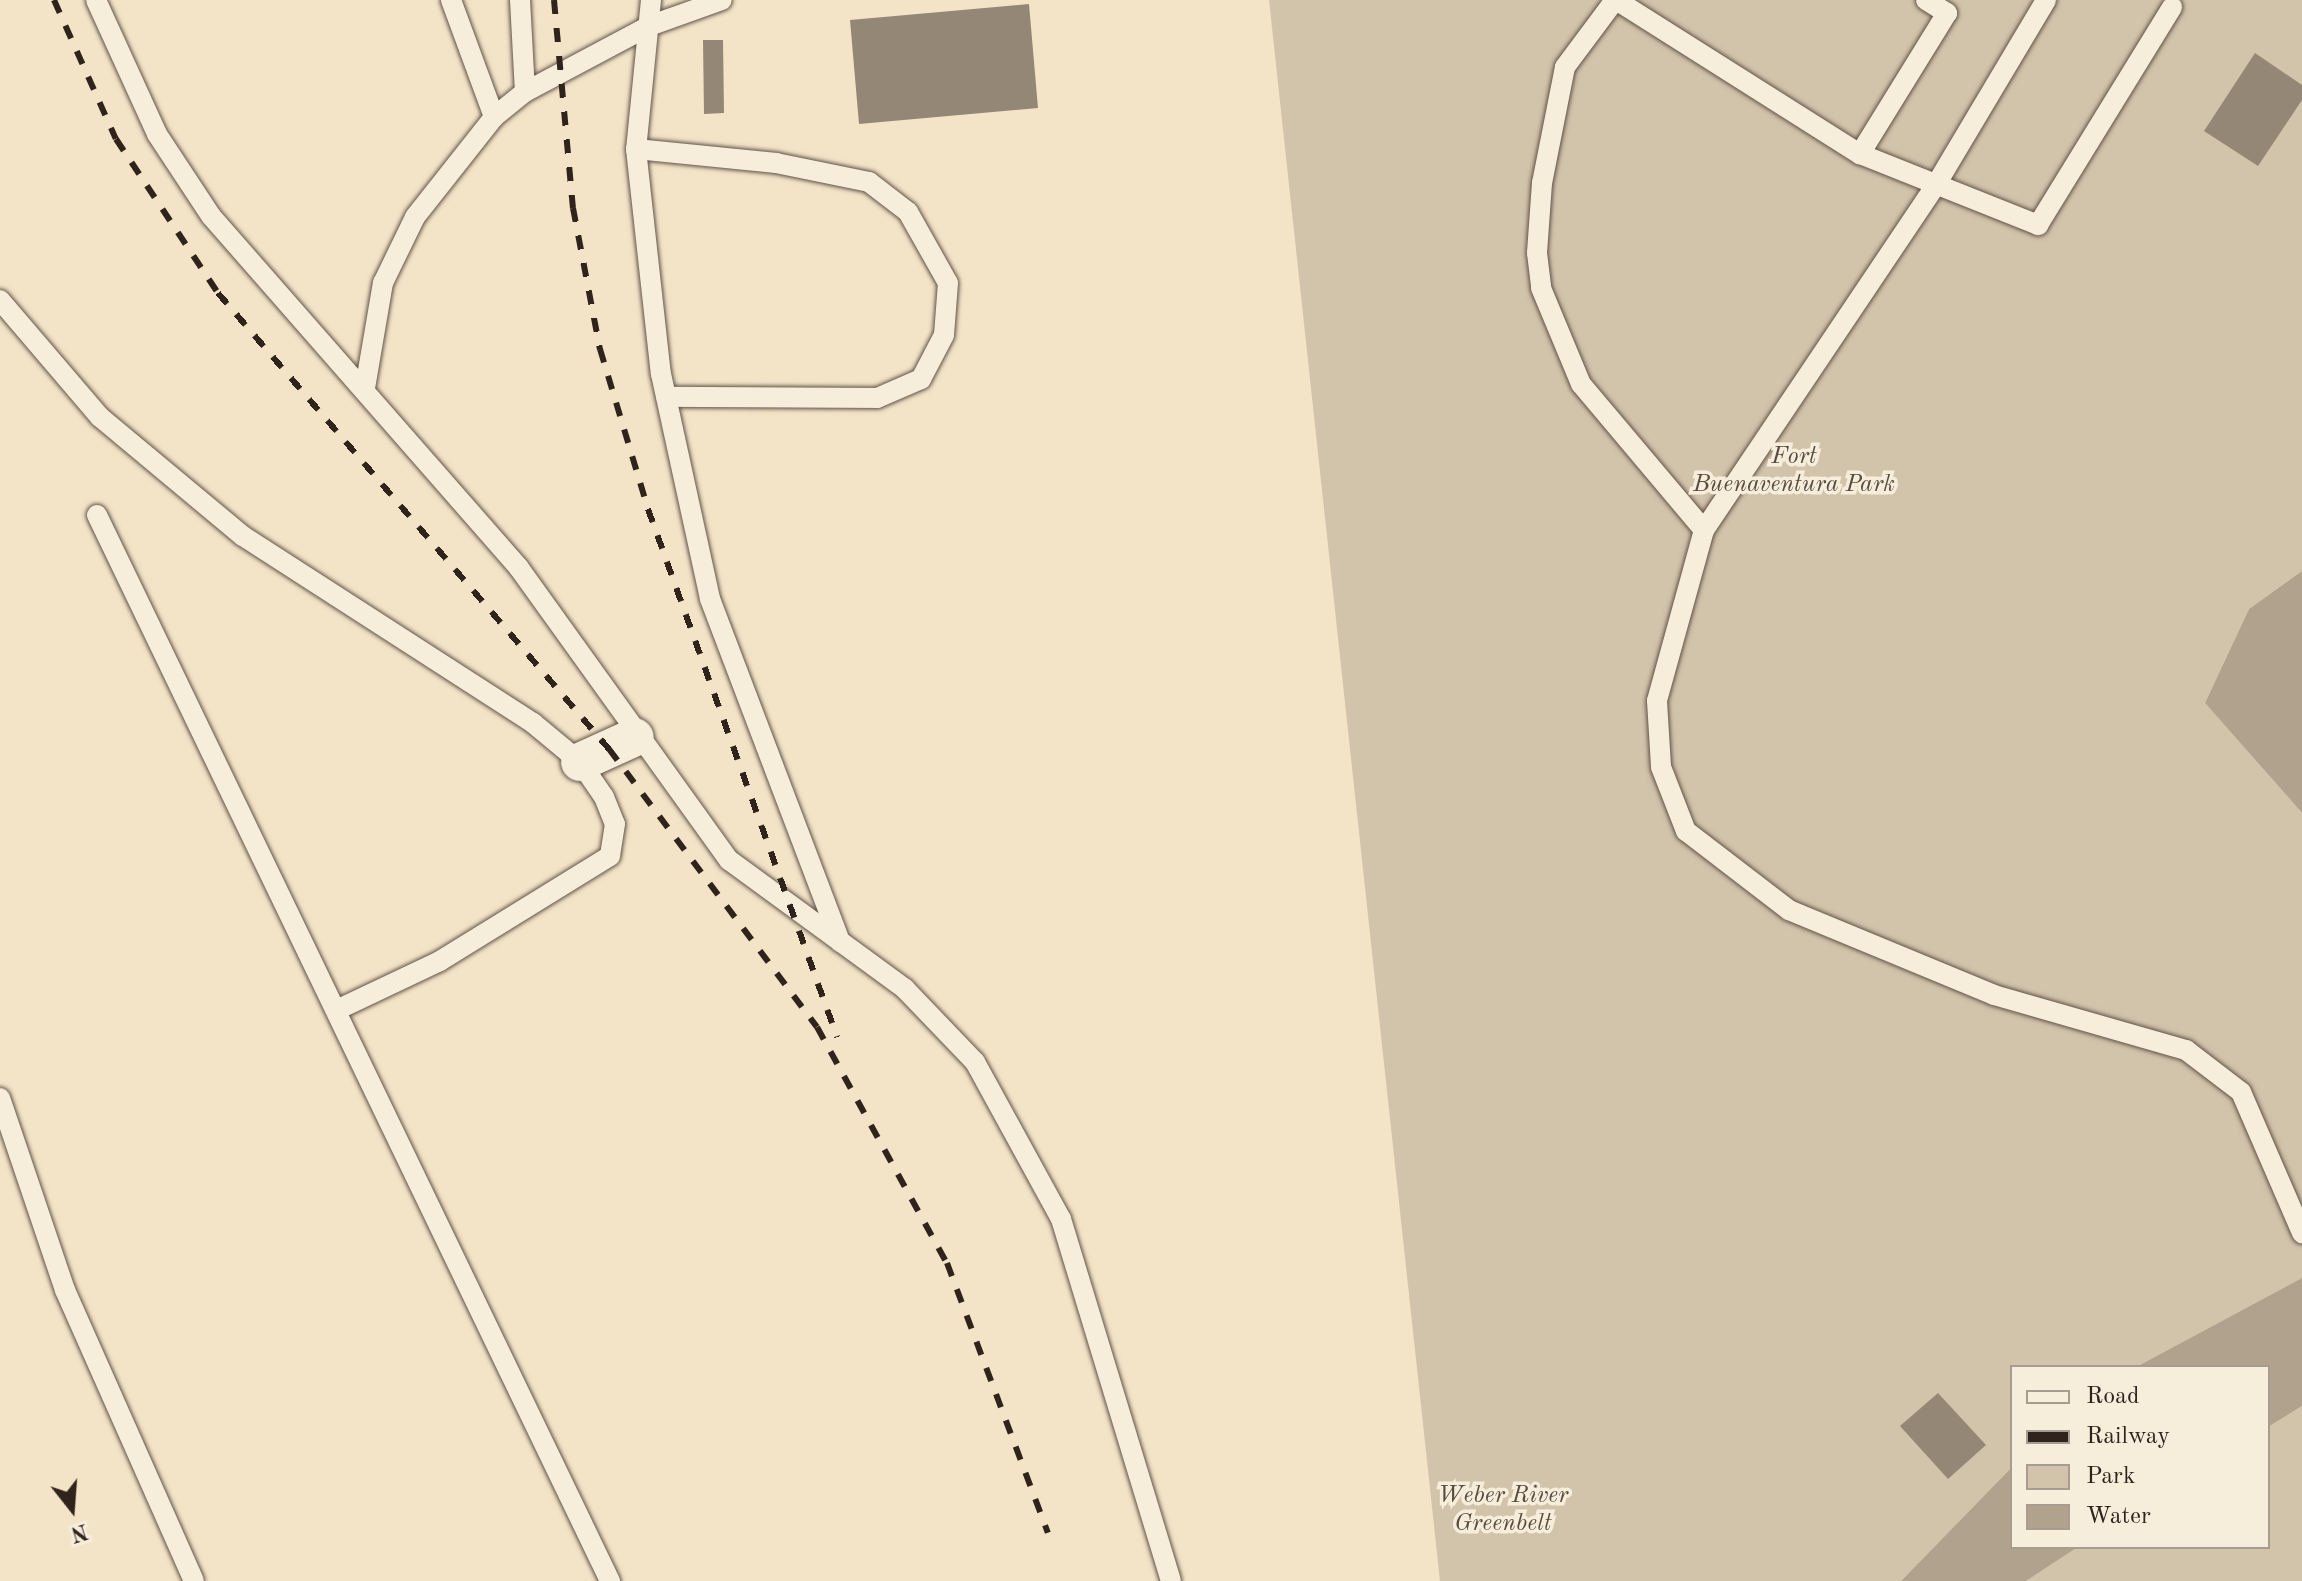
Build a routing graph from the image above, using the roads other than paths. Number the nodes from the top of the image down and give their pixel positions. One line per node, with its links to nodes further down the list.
1 (96, 0): 18 (lane)
2 (451, 0): 13 (lane)
3 (520, 0): 12 (lane)
4 (651, 0): 11 (lane)
5 (722, 0): 11 (lane)
6 (1616, 0): 15 (lane); 21 (lane)
7 (1926, 0): 9 (lane)
8 (2046, 0): 16 (lane)
9 (1952, 7): 15 (lane)
10 (2172, 7): 16 (lane)
11 (649, 26): 12 (lane); 14 (lane)
12 (525, 92): 13 (lane)
13 (494, 117): 18 (lane)
14 (636, 149): 19 (lane); 19 (lane)
15 (1860, 154): 16 (lane)
16 (1934, 188): 21 (lane)
17 (0, 300): 23 (lane)
18 (365, 388): 22 (lane)
19 (666, 397): 24 (lane)
20 (97, 515): 25 (lane)
21 (1704, 530): 27 (lane)
22 (635, 737): 23 (street); 24 (lane)
23 (580, 762): 25 (lane)
24 (840, 942): 30 (lane)
25 (339, 1009): 29 (lane)
26 (0, 1098): 28 (lane)
27 (2302, 1233)
28 (194, 1581)
29 (610, 1581)
30 (1171, 1581)

